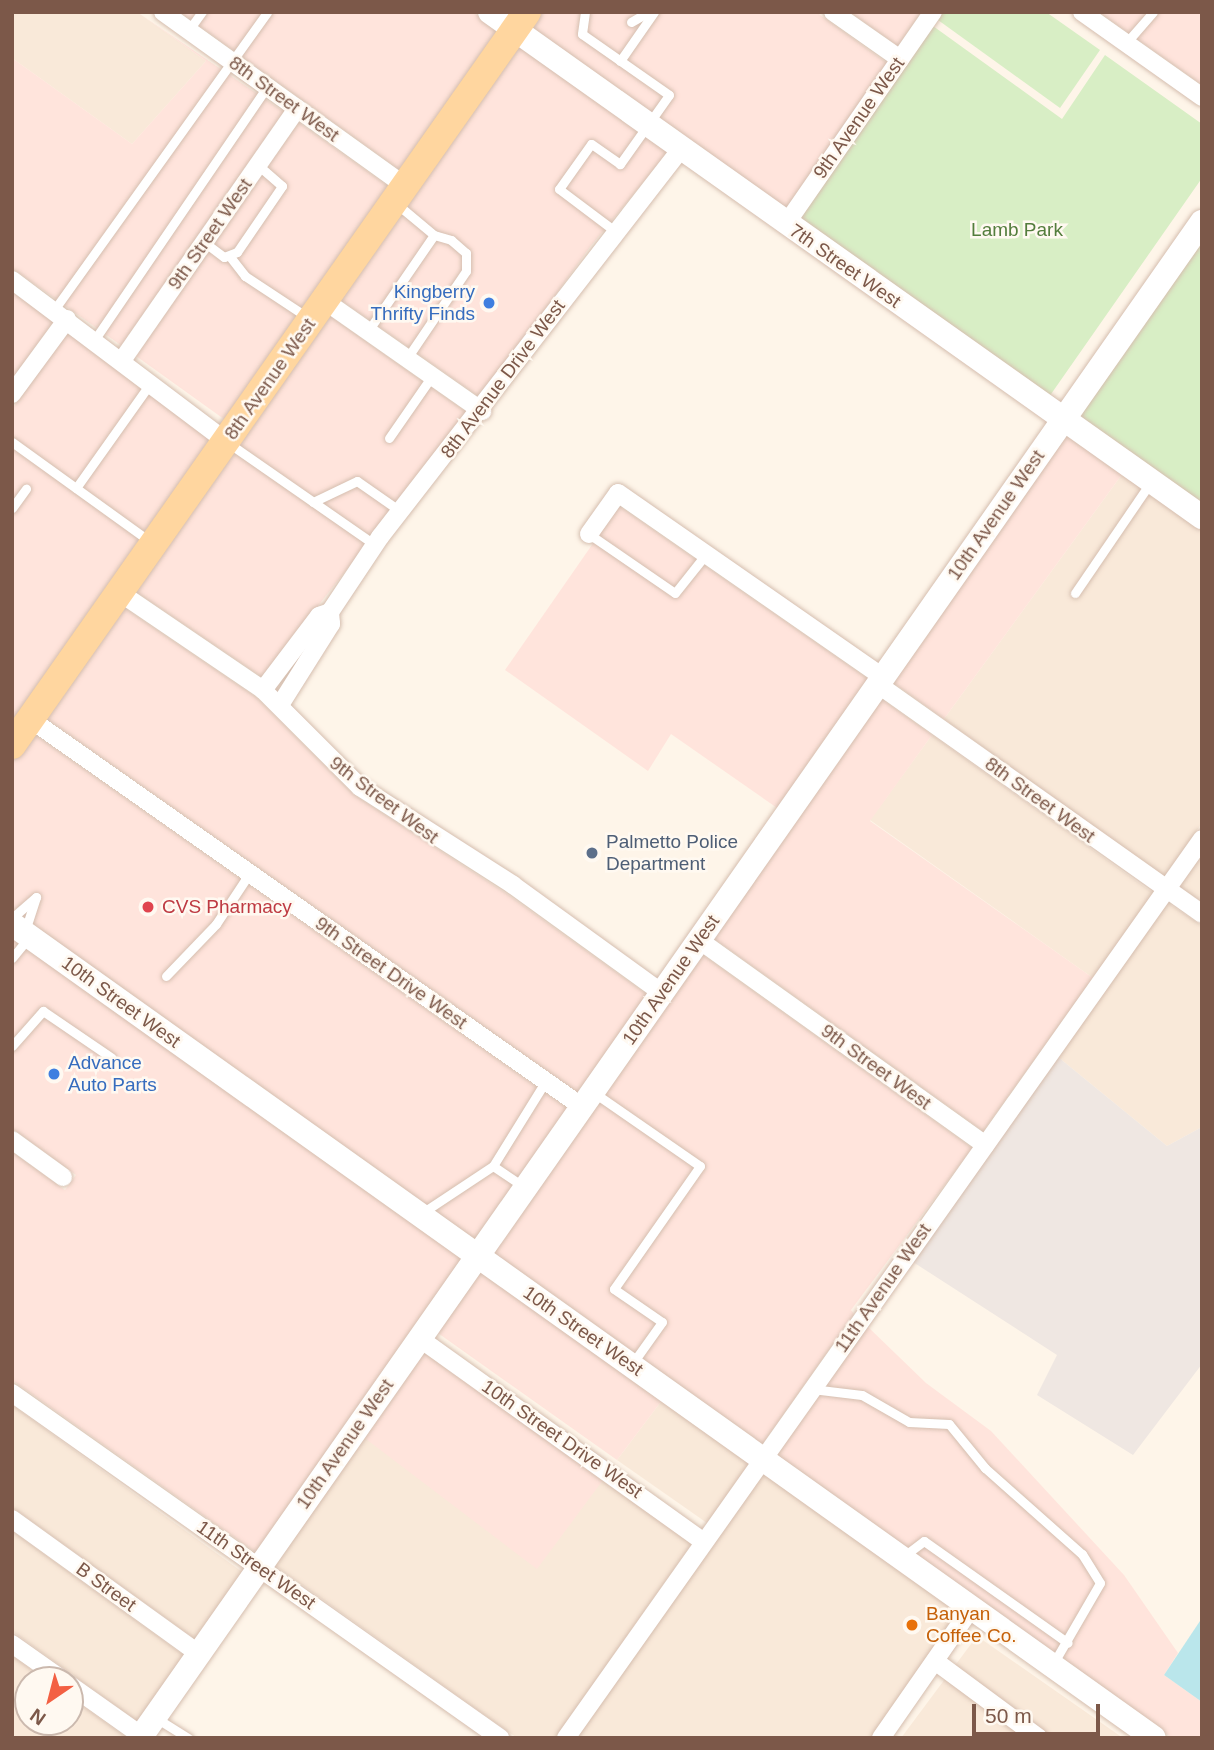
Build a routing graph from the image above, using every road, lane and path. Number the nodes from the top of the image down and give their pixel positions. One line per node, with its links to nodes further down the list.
1 (163, 12): 14 (street, 8th Street West)
2 (202, 12): 14 (lane)
3 (267, 12): 18 (lane)
4 (490, 12): 12 (street, 7th Street West)
5 (585, 12): 17 (lane)
6 (648, 12): 13 (lane)
7 (654, 12): 17 (lane)
8 (833, 12): 16 (street)
9 (933, 12): 16 (street, 9th Avenue West)
10 (1082, 12): 15 (street)
11 (1153, 12): 15 (lane)
12 (521, 22): 22 (street, 7th Street West); 25 (main road, 8th Avenue West)
13 (631, 22)
14 (188, 31): 18 (street, 8th Street West)
15 (1126, 43): 20 (street)
16 (900, 60): 27 (street, 9th Avenue West)
17 (620, 61): 22 (lane)
18 (231, 62): 19 (street, 8th Street West); 34 (lane)
19 (267, 87): 21 (street, 8th Street West); 36 (lane)
20 (1202, 97)
21 (297, 109): 24 (street, 9th Street West); 25 (street, 8th Street West)
22 (648, 126): 23 (street, 7th Street West); 28 (lane)
23 (681, 149): 27 (street, 7th Street West); 28 (street, 8th Avenue Drive West)
24 (258, 165): 30 (street, 9th Street West); 31 (lane)
25 (399, 194): 29 (lane); 33 (main road, 8th Avenue West)
26 (1202, 222): 43 (street, 10th Avenue West)
27 (786, 224): 43 (street, 7th Street West)
28 (615, 232): 42 (street, 8th Avenue Drive West)
29 (434, 235): 35 (lane); 37 (lane)
30 (204, 243): 31 (lane); 38 (street, 9th Street West)
31 (231, 258): 33 (lane)
32 (12, 280): 34 (street)
33 (318, 310): 35 (street); 45 (main road, 8th Avenue West)
34 (60, 314): 36 (street); 41 (street)
35 (368, 331): 37 (street)
36 (95, 339): 38 (street)
37 (407, 358): 39 (street)
38 (123, 359): 40 (street)
39 (432, 376): 42 (street); 44 (lane)
40 (152, 380): 45 (street); 48 (lane)
41 (12, 394)
42 (482, 411): 52 (street, 8th Avenue Drive West)
43 (1063, 420): 47 (street, 7th Street West); 61 (street, 10th Avenue West)
44 (388, 438)
45 (226, 441): 50 (lane); 55 (main road, 8th Avenue West)
46 (12, 442): 48 (lane)
47 (1152, 481): 53 (street, 7th Street West); 59 (lane)
48 (76, 488): 55 (lane)
49 (26, 489): 51 (lane)
50 (313, 502): 52 (lane); 56 (lane)
51 (12, 508)
52 (400, 511): 56 (street, 8th Avenue Drive West)
53 (1202, 517)
54 (589, 534): 57 (lane); 57 (street, 8th Street West)
55 (153, 544): 58 (main road, 8th Avenue West)
56 (375, 545): 60 (street, 8th Avenue Drive West)
57 (706, 554): 61 (street, 8th Street West)
58 (119, 592): 62 (street, 9th Street West); 64 (main road, 8th Avenue West)
59 (1075, 593)
60 (330, 612): 62 (street, 8th Avenue Drive West); 63 (street, 8th Avenue Drive West)
61 (881, 681): 68 (street, 8th Street West); 71 (street, 10th Avenue West)
62 (263, 690): 63 (street, 9th Street West)
63 (280, 705): 74 (street, 9th Street West)
64 (30, 719): 65 (main road, 8th Avenue West); 67 (street, 9th Street Drive West)
65 (12, 745)
66 (1202, 839): 68 (street, 11th Avenue West)
67 (249, 873): 73 (lane); 77 (street, 9th Street Drive West)
68 (1166, 890): 69 (street, 8th Street West); 80 (street, 11th Avenue West)
69 (1202, 914)
70 (19, 928): 72 (lane); 84 (street, 10th Street West)
71 (699, 940): 74 (street, 10th Avenue West); 80 (street, 9th Street West)
72 (12, 958)
73 (166, 976)
74 (662, 993): 78 (street, 10th Avenue West)
75 (12, 1046): 76 (lane)
76 (113, 1058)
77 (545, 1082): 78 (street, 9th Street Drive West); 81 (lane)
78 (586, 1098): 83 (street, 10th Avenue West); 87 (lane)
79 (12, 1140): 82 (street)
80 (985, 1144): 88 (street, 11th Avenue West)
81 (493, 1166): 83 (lane); 84 (lane)
82 (63, 1177)
83 (525, 1187): 85 (street, 10th Avenue West)
84 (420, 1215): 85 (street, 10th Street West)
85 (478, 1256): 86 (street, 10th Avenue West); 87 (street, 10th Street West)
86 (419, 1338): 92 (street, 10th Street Drive West); 94 (street, 10th Avenue West)
87 (631, 1365): 90 (street, 10th Street West)
88 (812, 1389): 90 (street, 11th Avenue West); 97 (lane)
89 (12, 1392): 94 (street, 11th Street West)
90 (763, 1458): 92 (street, 11th Avenue West); 93 (street, 10th Street West)
91 (12, 1519): 98 (street, B Street)
92 (704, 1542): 107 (street, 11th Avenue West)
93 (901, 1557): 95 (street, 10th Street West); 97 (lane)
94 (260, 1567): 98 (street, 10th Avenue West); 106 (street, 11th Street West)
95 (972, 1607): 99 (street); 100 (street, 10th Street West)
96 (12, 1643): 101 (street)
97 (1068, 1643): 100 (lane)
98 (199, 1654): 103 (street, 10th Avenue West)
99 (935, 1661): 104 (street); 108 (street)
100 (1053, 1665): 109 (street, 10th Street West)
101 (44, 1666)
102 (84, 1693): 103 (street)
103 (145, 1730): 105 (lane)
104 (891, 1734)
105 (188, 1738)
106 (500, 1738)
107 (566, 1738)
108 (1038, 1738)
109 (1154, 1738)

